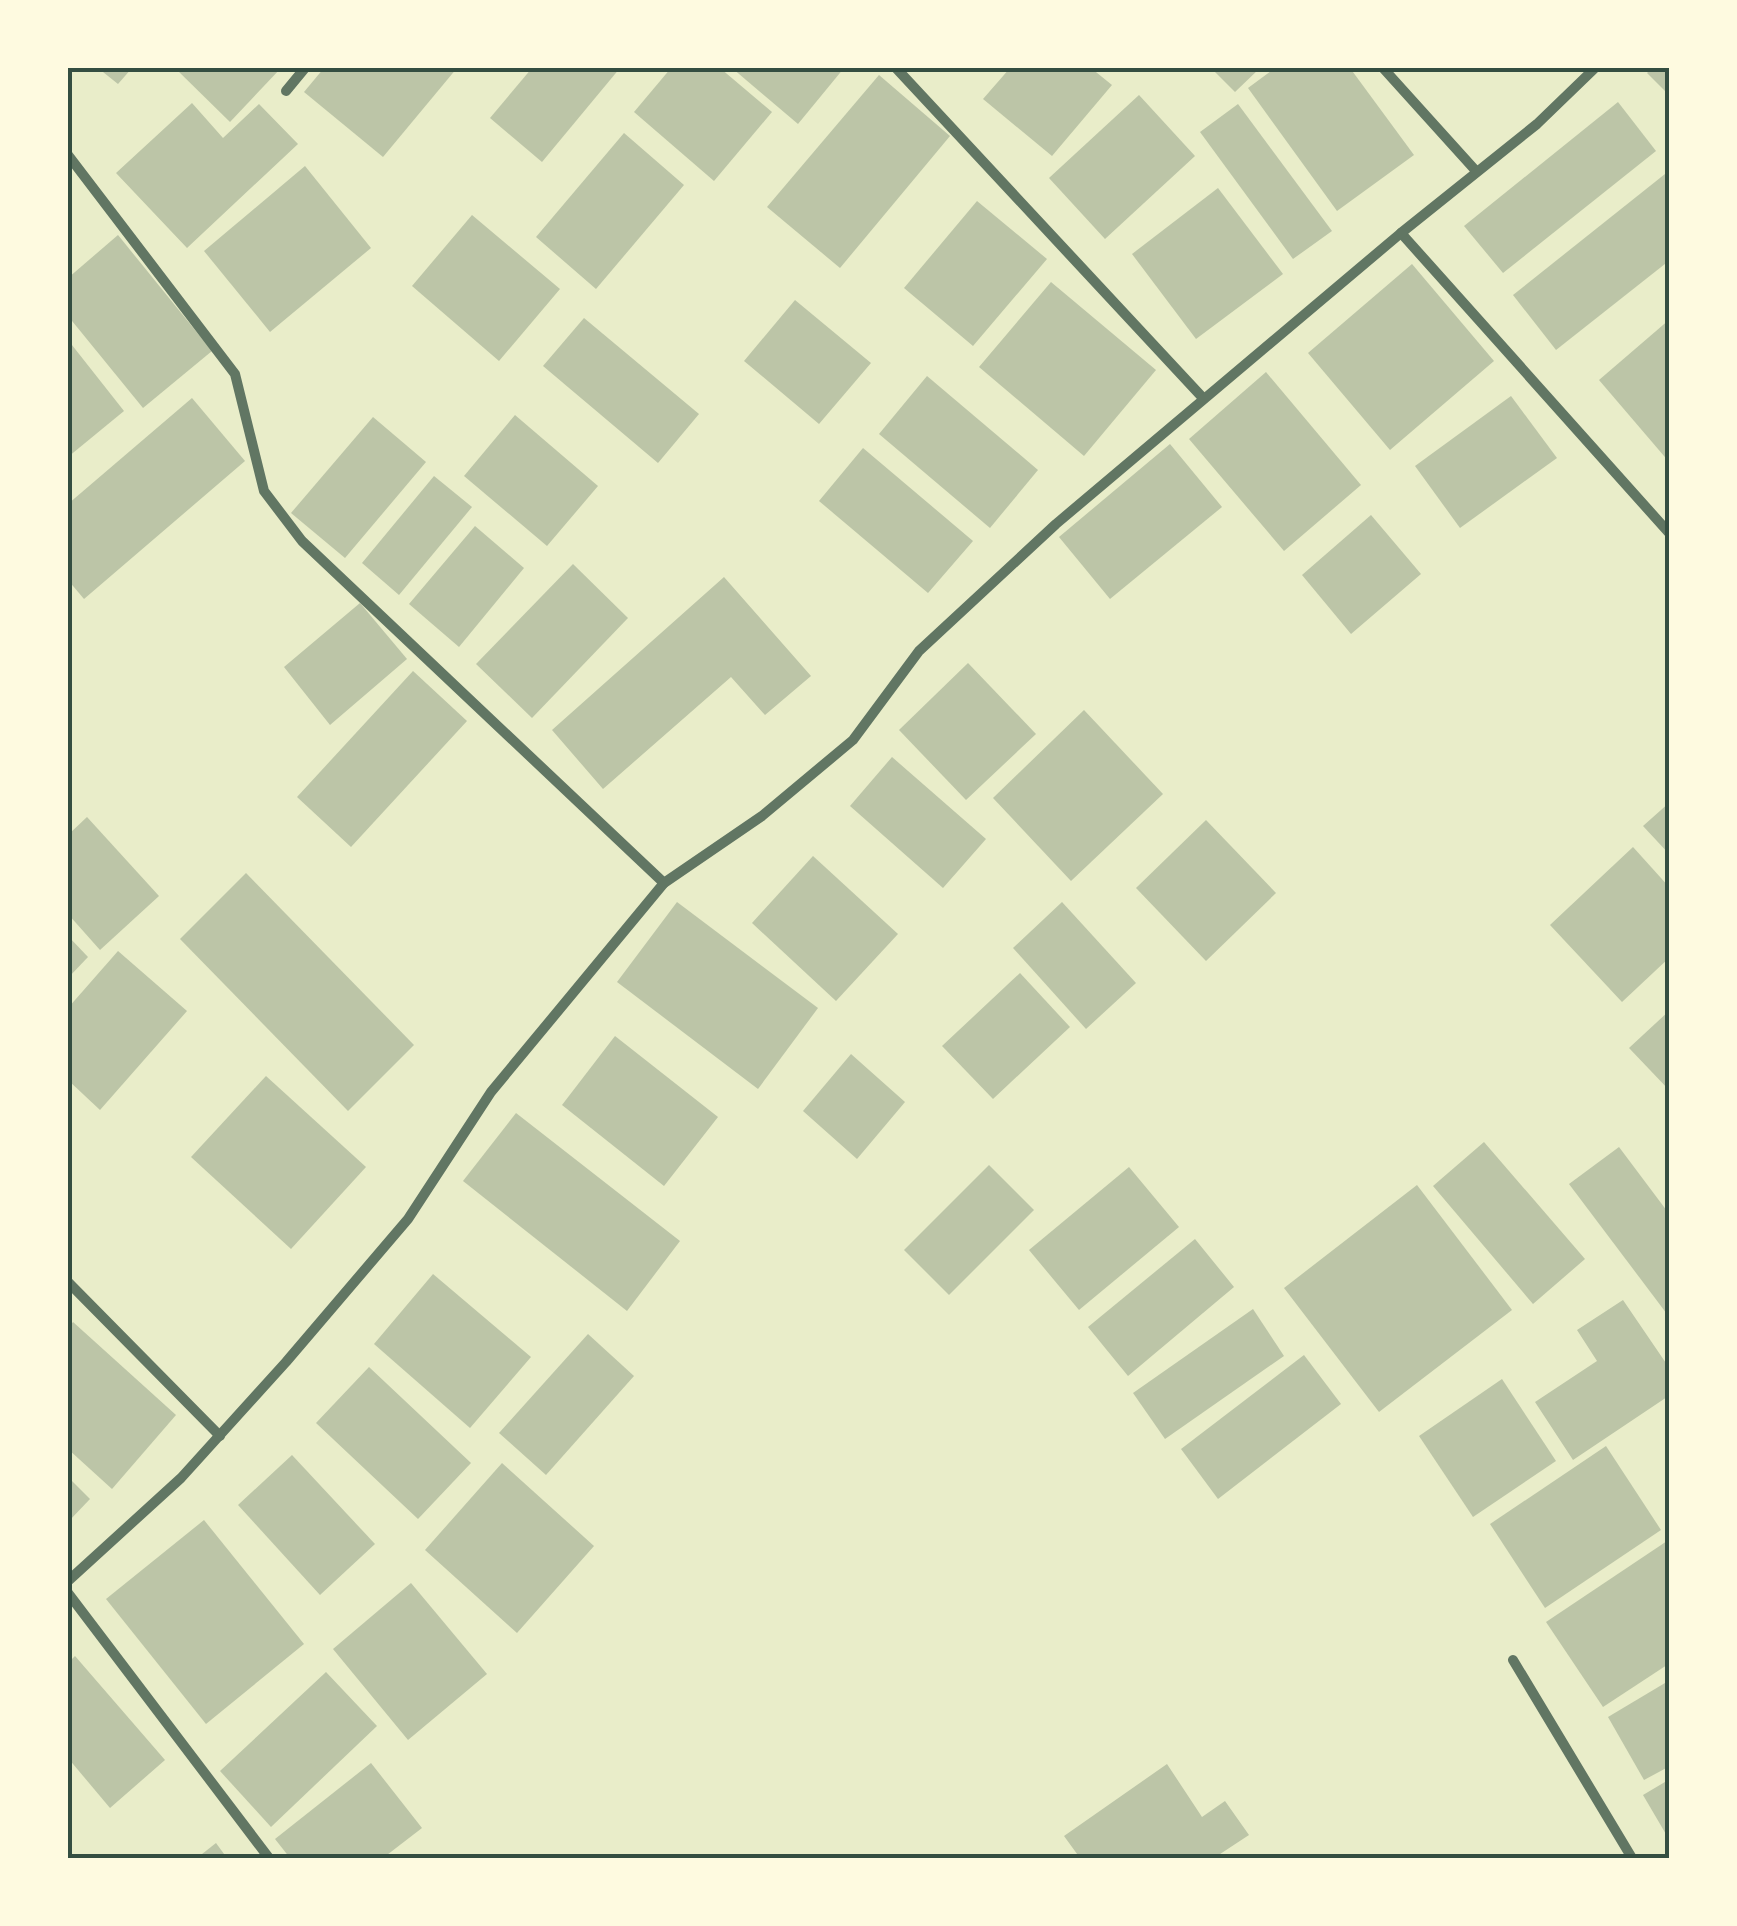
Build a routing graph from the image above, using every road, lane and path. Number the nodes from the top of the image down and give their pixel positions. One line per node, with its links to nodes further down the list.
1 (305, 68): 5 (street)
2 (896, 68): 9 (street)
3 (1383, 68): 7 (street)
4 (1595, 68): 7 (street)
5 (286, 90)
6 (68, 155): 11 (street)
7 (1476, 171): 8 (street)
8 (1402, 233): 9 (street); 10 (street)
9 (1203, 398): 11 (street)
10 (1670, 534)
11 (664, 883): 13 (street)
12 (68, 1282): 13 (street)
13 (220, 1436): 14 (street)
14 (68, 1581)
15 (68, 1593): 17 (street)
16 (1513, 1660): 18 (street)
17 (270, 1858)
18 (1632, 1858)

